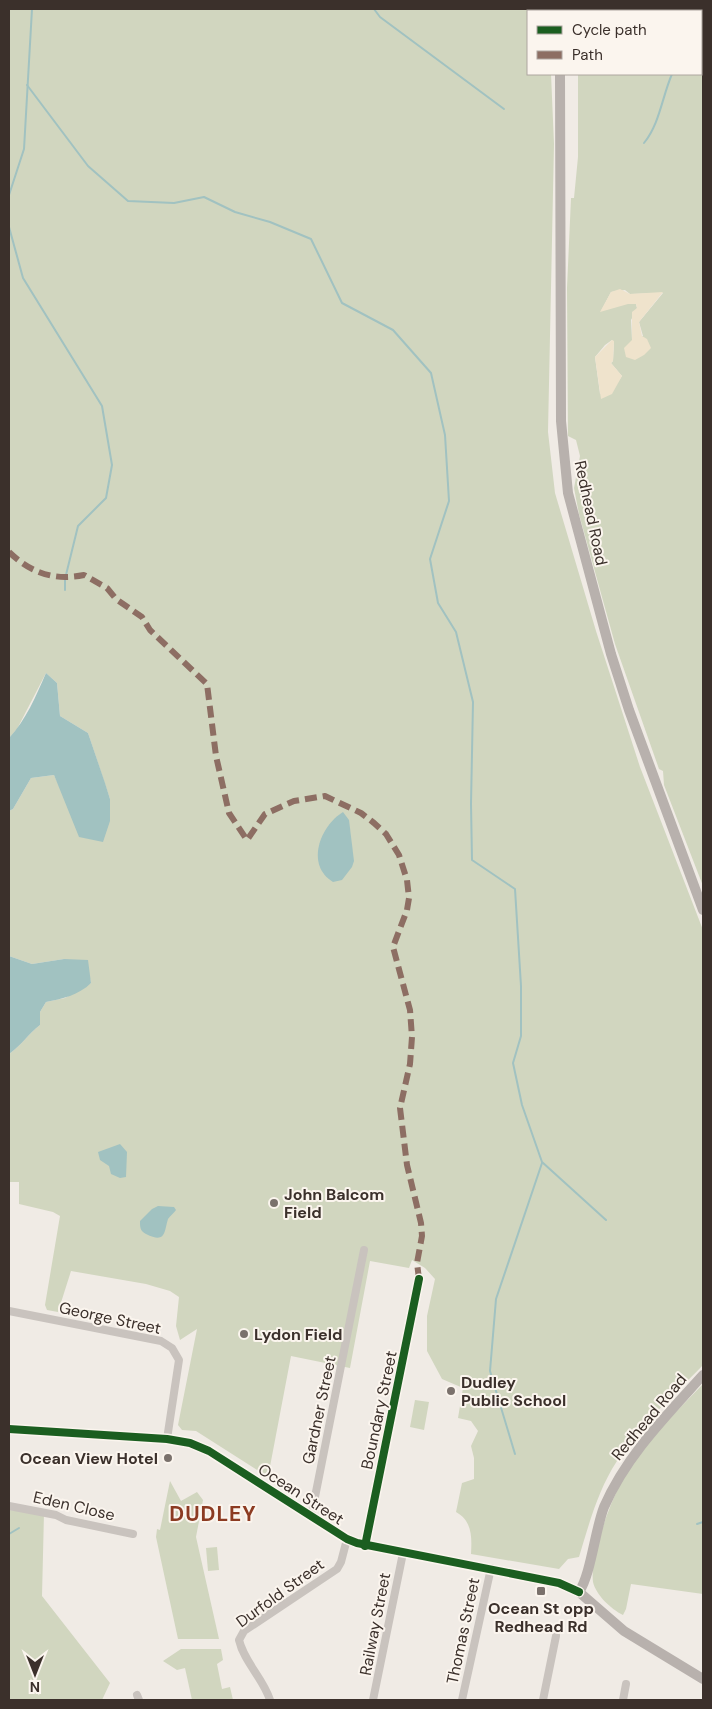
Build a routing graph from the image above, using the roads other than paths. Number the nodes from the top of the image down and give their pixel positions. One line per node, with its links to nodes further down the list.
1 (560, 75): 2 (main road, Redhead Road)
2 (703, 910)
3 (364, 1250): 10 (street, Gardner Street)
4 (419, 1279): 13 (street, Boundary Street)
5 (9, 1311): 8 (street, George Street)
6 (703, 1375): 16 (main road, Redhead Road)
7 (9, 1428): 8 (street, Ocean Street)
8 (167, 1439): 10 (street, Ocean Street)
9 (9, 1506): 11 (street, Eden Close)
10 (311, 1517): 12 (street, Ocean Street)
11 (132, 1534)
12 (347, 1539): 13 (street, Ocean Street); 20 (street, Durfold Street)
13 (365, 1546): 14 (street, Ocean Street)
14 (403, 1553): 15 (street, Ocean Street); 21 (street, Railway Street)
15 (491, 1568): 16 (street, Ocean Street); 22 (street, Thomas Street)
16 (579, 1592): 18 (main road)
17 (556, 1636): 23 (street)
18 (703, 1679)
19 (626, 1684): 24 (street)
20 (270, 1700)
21 (373, 1700)
22 (462, 1700)
23 (542, 1700)
24 (623, 1700)

